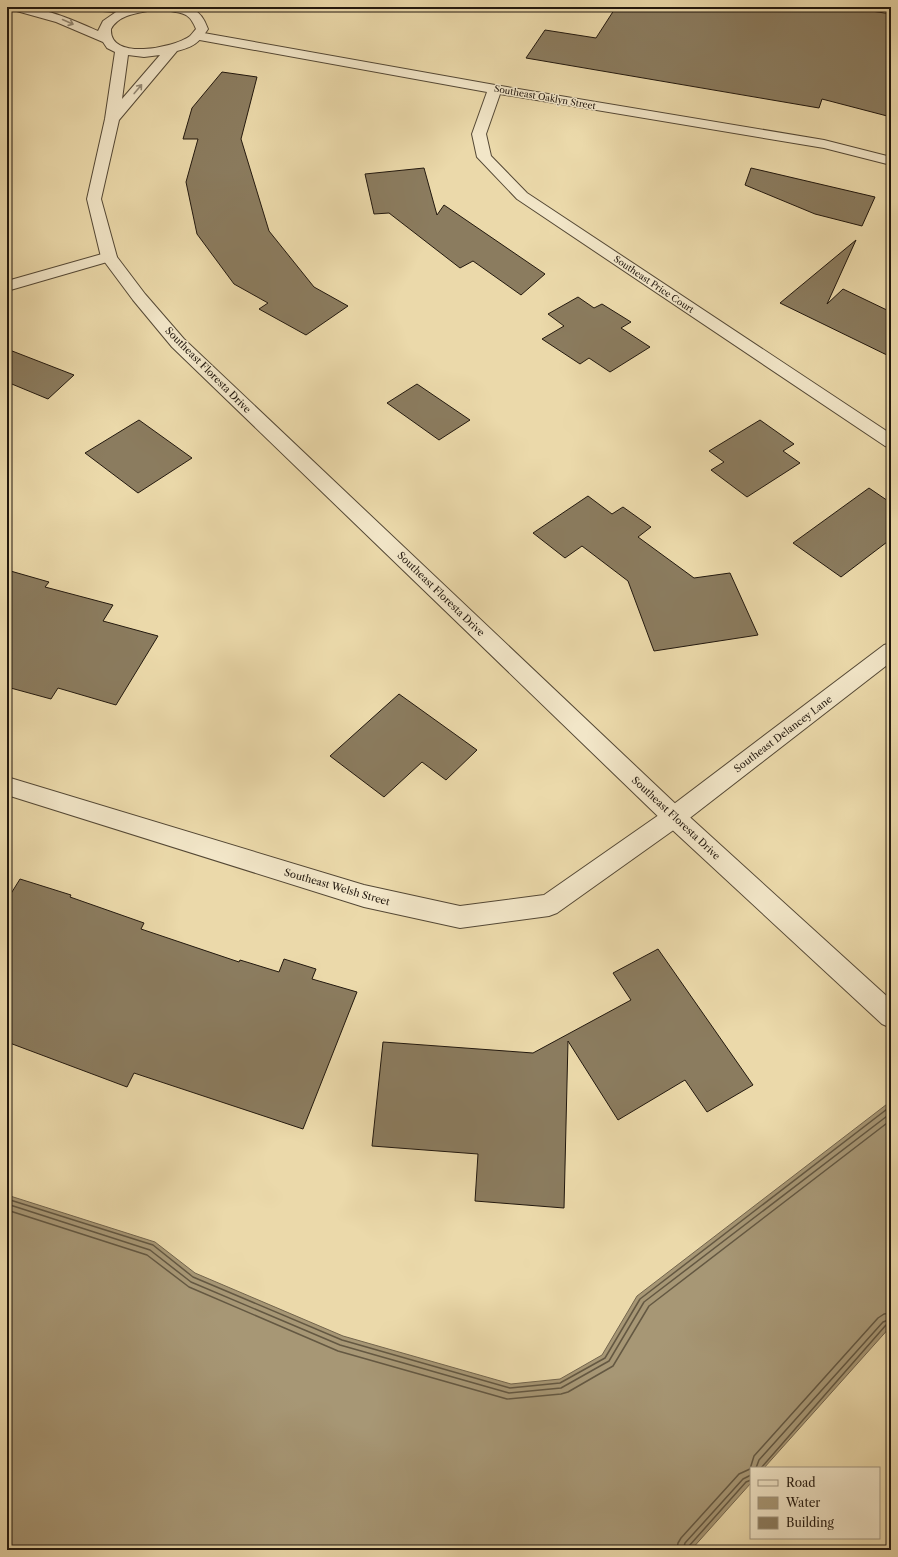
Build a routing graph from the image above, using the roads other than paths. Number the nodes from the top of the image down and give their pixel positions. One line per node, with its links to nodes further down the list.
1 (17, 7): 8 (street, one-way to 8)
2 (93, 7): 5 (street)
3 (170, 7): 6 (street)
4 (209, 7): 6 (street)
5 (145, 8): 8 (street)
6 (200, 20): 7 (street)
7 (198, 36): 10 (street); 11 (street, Southeast Oaklyn Street)
8 (105, 38): 9 (street)
9 (122, 50): 10 (street); 12 (street, Southeast Floresta Drive)
10 (171, 50): 12 (street, Southeast Floresta Drive, one-way to 10)
11 (495, 89): 13 (street, Southeast Oaklyn Street); 16 (street, Southeast Price Court)
12 (112, 119): 14 (street, Southeast Floresta Drive)
13 (891, 161)
14 (109, 257): 15 (street); 19 (street, Southeast Floresta Drive)
15 (7, 286)
16 (891, 442)
17 (891, 651): 19 (street, Southeast Delancey Lane)
18 (7, 786): 19 (street, Southeast Welsh Street)
19 (674, 817): 20 (street, Southeast Floresta Drive)
20 (891, 1016)

